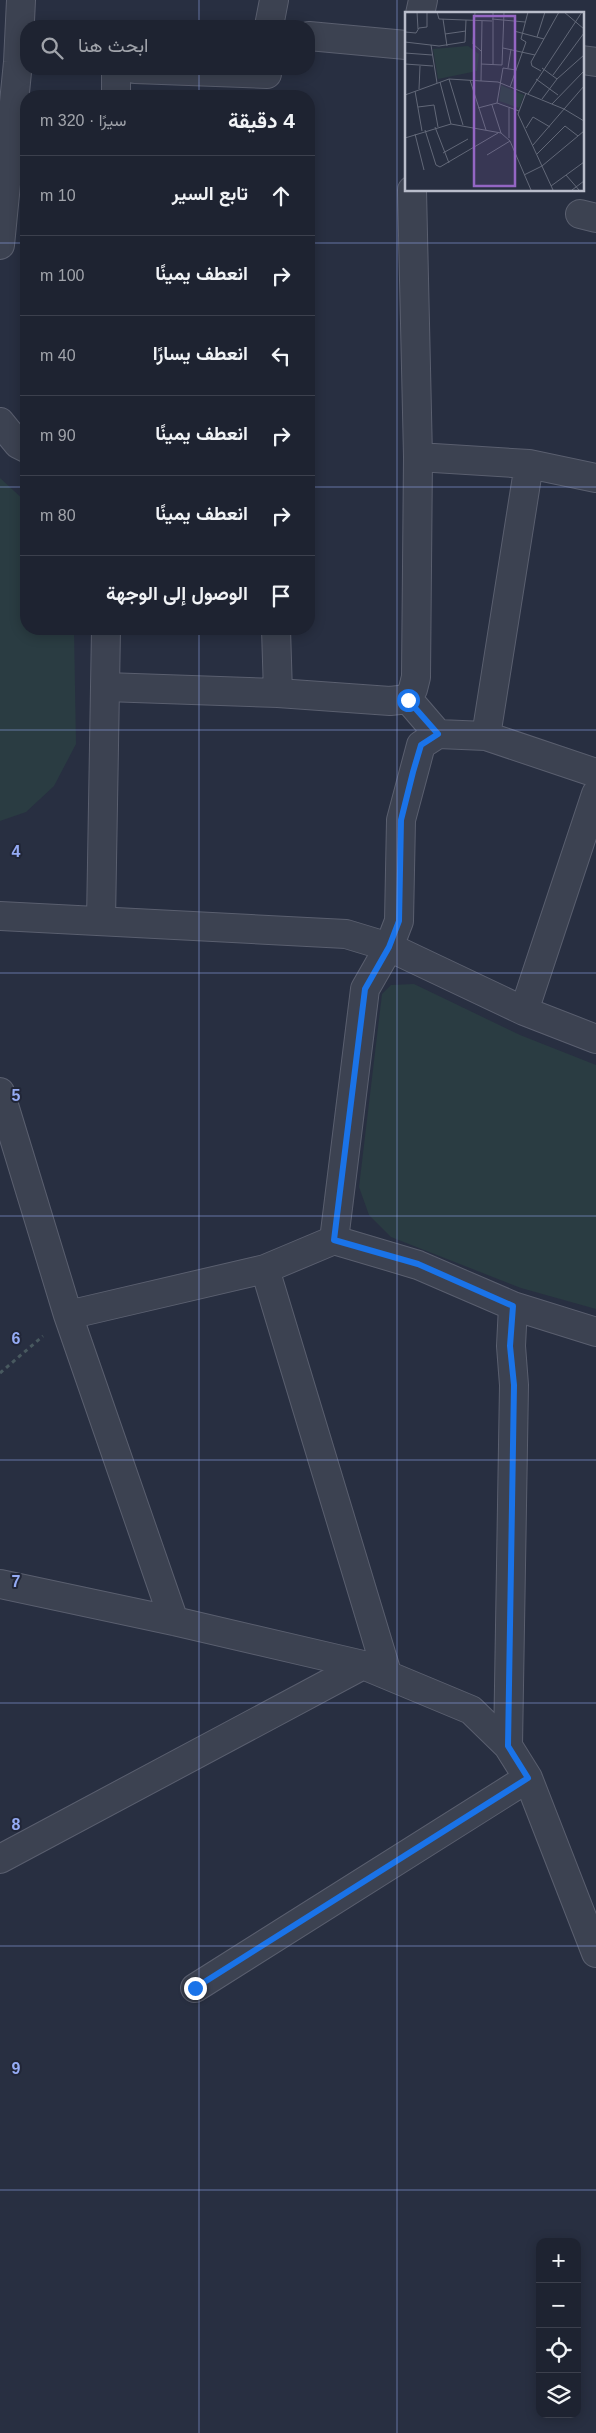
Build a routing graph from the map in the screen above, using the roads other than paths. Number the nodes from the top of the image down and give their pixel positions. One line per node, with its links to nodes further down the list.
1 (21, 0): 6 (street)
2 (274, 0): 3 (street)
3 (270, 20)
4 (315, 37): 5 (street)
5 (405, 45)
6 (15, 62): 12 (street)
7 (116, 75): 10 (street)
8 (208, 75): 9 (street)
9 (268, 80)
10 (116, 90)
11 (412, 191): 15 (street)
12 (0, 245)
13 (0, 422): 14 (street)
14 (20, 445)
15 (418, 457): 16 (street); 22 (street)
16 (529, 464): 17 (street); 24 (street)
17 (596, 478)
18 (106, 635): 20 (street)
19 (276, 635): 21 (street)
20 (106, 687): 21 (street); 28 (street)
21 (278, 693): 22 (street)
22 (408, 700): 23 (street)
23 (438, 734): 24 (street); 29 (street)
24 (486, 736): 25 (street)
25 (596, 773)
26 (596, 794): 30 (street)
27 (0, 916): 28 (street)
28 (102, 921): 29 (street)
29 (389, 947): 30 (street); 33 (street)
30 (524, 1011): 31 (street)
31 (596, 1040)
32 (0, 1092): 36 (street)
33 (334, 1240): 34 (street); 35 (street)
34 (265, 1269): 36 (street); 40 (street)
35 (513, 1306): 37 (street); 41 (street)
36 (68, 1315): 39 (street)
37 (596, 1332)
38 (0, 1584): 39 (street)
39 (174, 1621): 40 (street)
40 (375, 1669): 41 (street); 43 (street)
41 (508, 1746): 42 (street)
42 (528, 1778): 44 (street); 45 (street)
43 (0, 1859)
44 (596, 1953)
45 (195, 1988)

